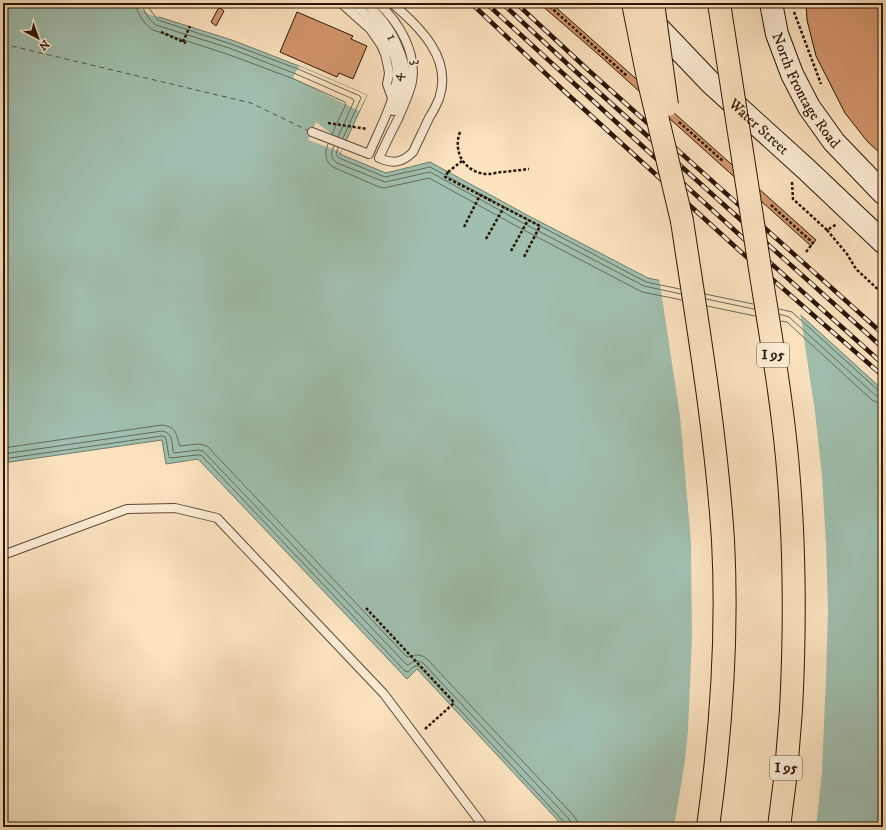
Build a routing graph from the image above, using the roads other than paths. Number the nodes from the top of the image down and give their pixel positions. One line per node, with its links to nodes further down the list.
1 (341, 3): 9 (lane, 1)
2 (353, 3): 9 (lane)
3 (366, 3): 11 (lane, 3)
4 (378, 3): 11 (lane, 4)
5 (392, 3): 11 (lane)
6 (719, 3): 15 (highway, I 95, bridge)
7 (640, 4): 13 (main road, Water Street); 16 (highway, bridge)
8 (782, 4): 12 (main road, North Frontage Road)
9 (392, 98): 11 (lane)
10 (312, 132): 11 (lane)
11 (374, 156)
12 (883, 193)
13 (883, 242)
14 (3, 555): 17 (lane)
15 (791, 710): 20 (highway, I 95); 21 (highway)
16 (719, 732): 18 (highway); 19 (highway)
17 (484, 827)
18 (693, 827)
19 (708, 827)
20 (779, 827)
21 (786, 827)

